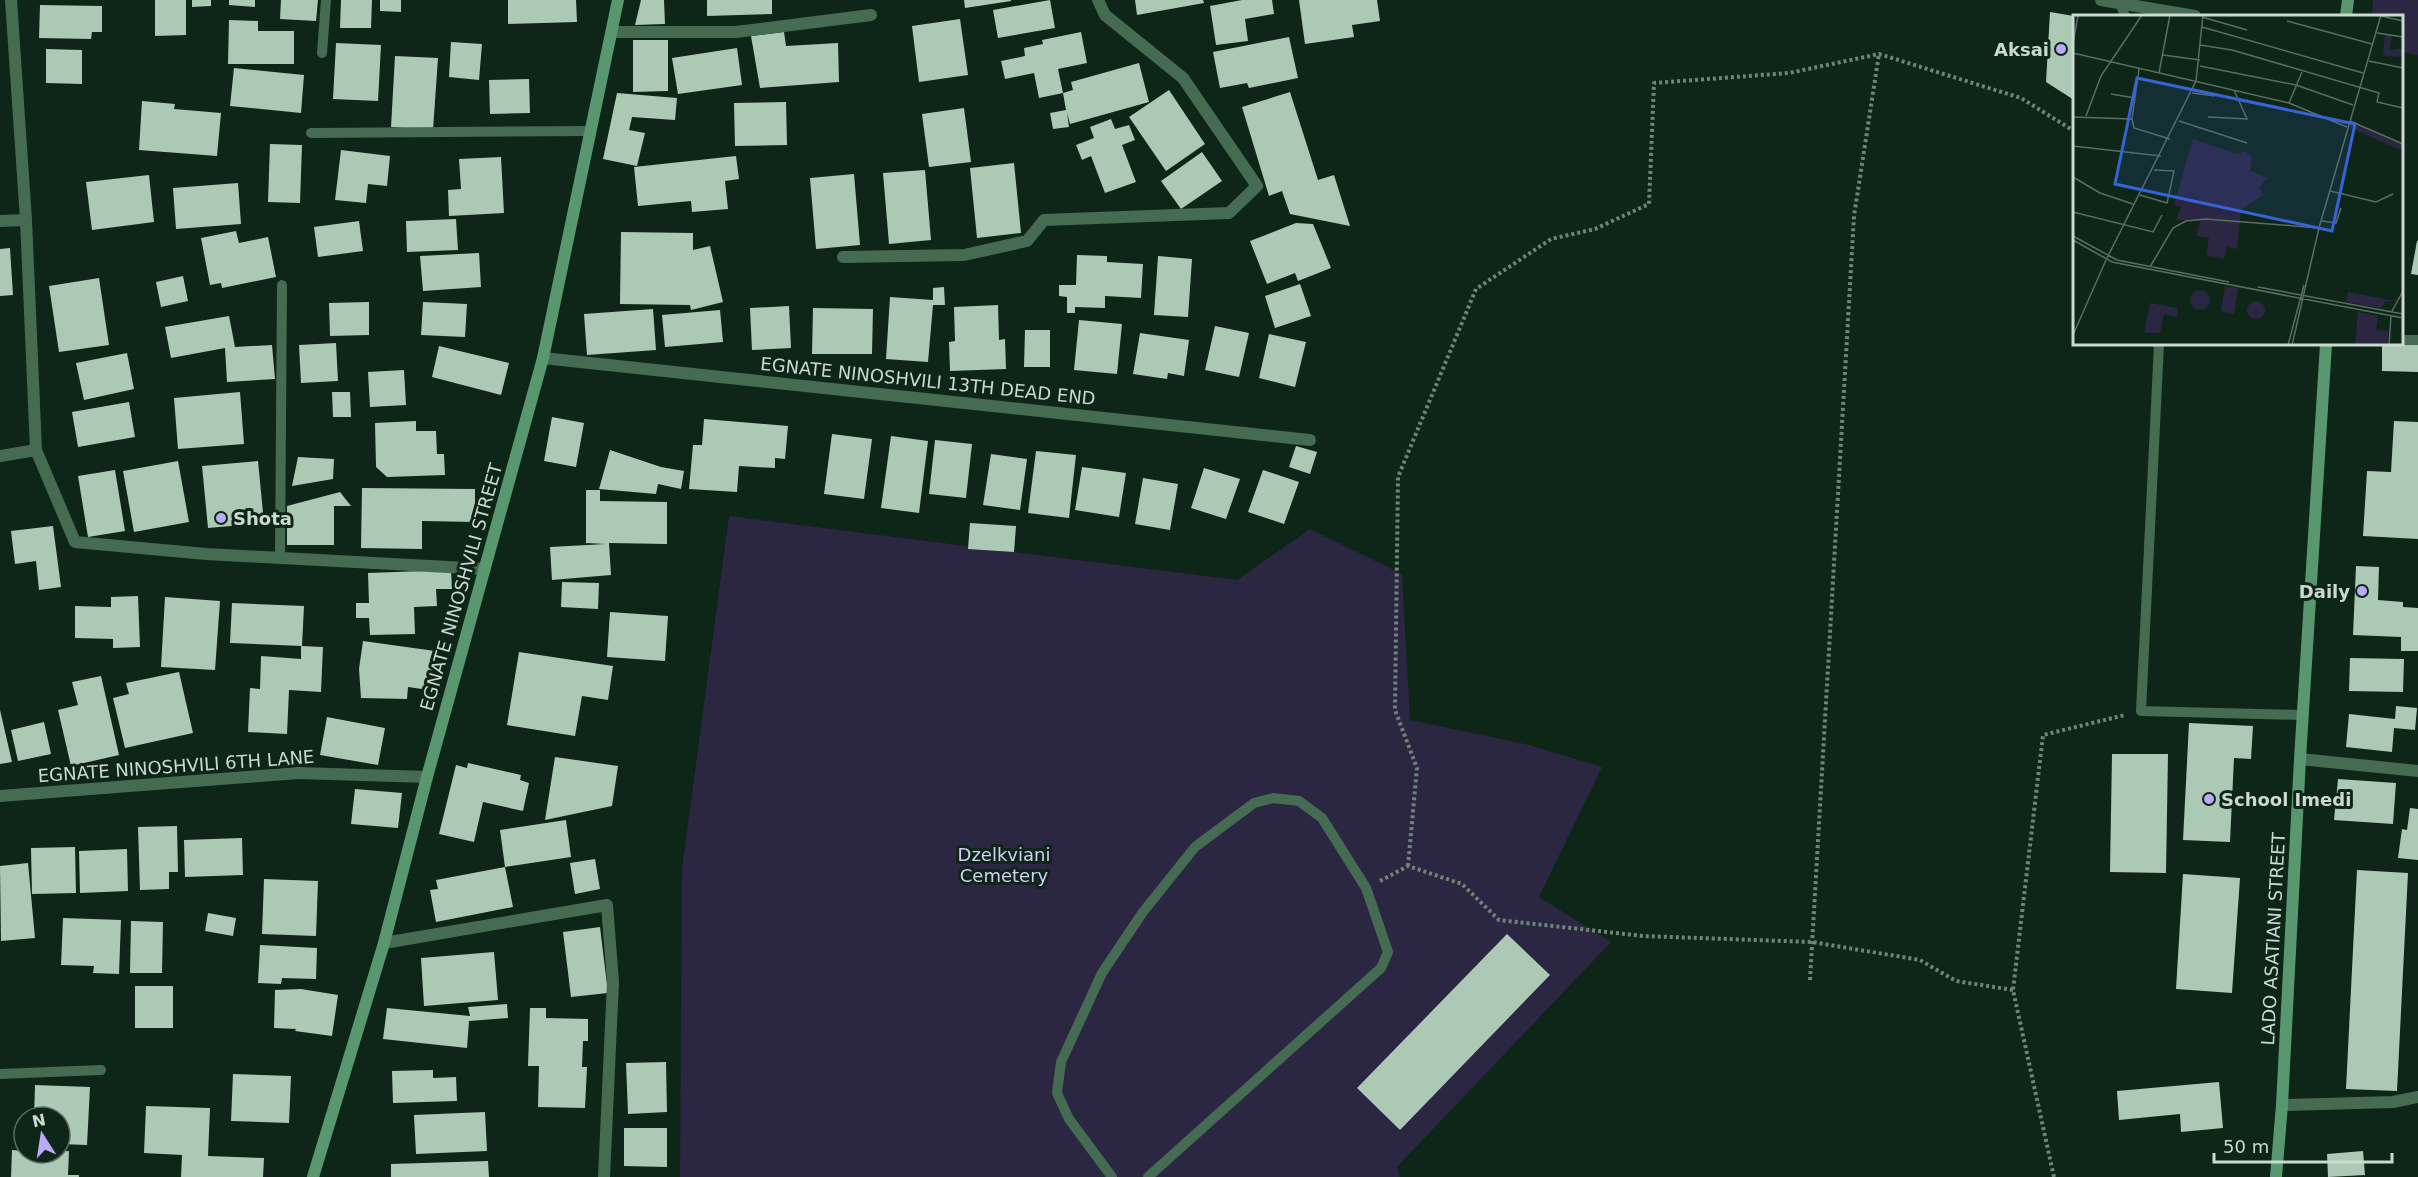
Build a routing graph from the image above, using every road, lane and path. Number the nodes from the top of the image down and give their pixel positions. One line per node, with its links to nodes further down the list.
1 (11, 0): 18 (street)
2 (326, 0): 13 (lane)
3 (618, 0): 12 (main road, EGNATE NINOSHVILI STREET)
4 (1098, 0): 20 (street)
5 (2101, 0): 7 (street)
6 (2348, 0): 11 (main road)
7 (2120, 3): 9 (lane); 10 (street)
8 (871, 15): 12 (street)
9 (2125, 15)
10 (2189, 15)
11 (2346, 15)
12 (612, 32): 16 (main road, EGNATE NINOSHVILI STREET)
13 (322, 53)
14 (1879, 54): 15 (path); 36 (path); 38 (path)
15 (2073, 130)
16 (591, 131): 17 (lane); 24 (main road, EGNATE NINOSHVILI STREET)
17 (311, 133)
18 (26, 220): 19 (street); 26 (street)
19 (0, 221)
20 (843, 257)
21 (282, 285): 28 (lane)
22 (2159, 345): 30 (lane)
23 (2325, 345): 31 (main road, LADO ASATIANI STREET)
24 (543, 358): 25 (street, EGNATE NINOSHVILI 13TH DEAD END); 29 (main road, EGNATE NINOSHVILI STREET)
25 (1310, 440)
26 (36, 450): 27 (street); 28 (street)
27 (0, 456)
28 (280, 557): 29 (street)
29 (485, 569): 34 (main road, EGNATE NINOSHVILI STREET)
30 (2141, 711): 31 (lane); 41 (path)
31 (2302, 715): 32 (main road, LADO ASATIANI STREET)
32 (2300, 759): 33 (street); 45 (main road, LADO ASATIANI STREET)
33 (2418, 771)
34 (427, 777): 35 (street, EGNATE NINOSHVILI 6TH LANE); 39 (main road, EGNATE NINOSHVILI STREET)
35 (0, 796)
36 (1408, 866): 37 (path); 38 (path)
37 (1366, 888): 48 (lane); 49 (lane)
38 (1812, 942): 40 (path); 41 (path)
39 (384, 943): 46 (main road, EGNATE NINOSHVILI STREET); 47 (street)
40 (1810, 980)
41 (2013, 990): 50 (path)
42 (101, 1070): 43 (lane)
43 (0, 1074)
44 (2418, 1097): 45 (street)
45 (2282, 1105): 51 (main road, LADO ASATIANI STREET)
46 (313, 1177)
47 (604, 1177)
48 (1112, 1177)
49 (1148, 1177)
50 (2054, 1177)
51 (2276, 1177)

